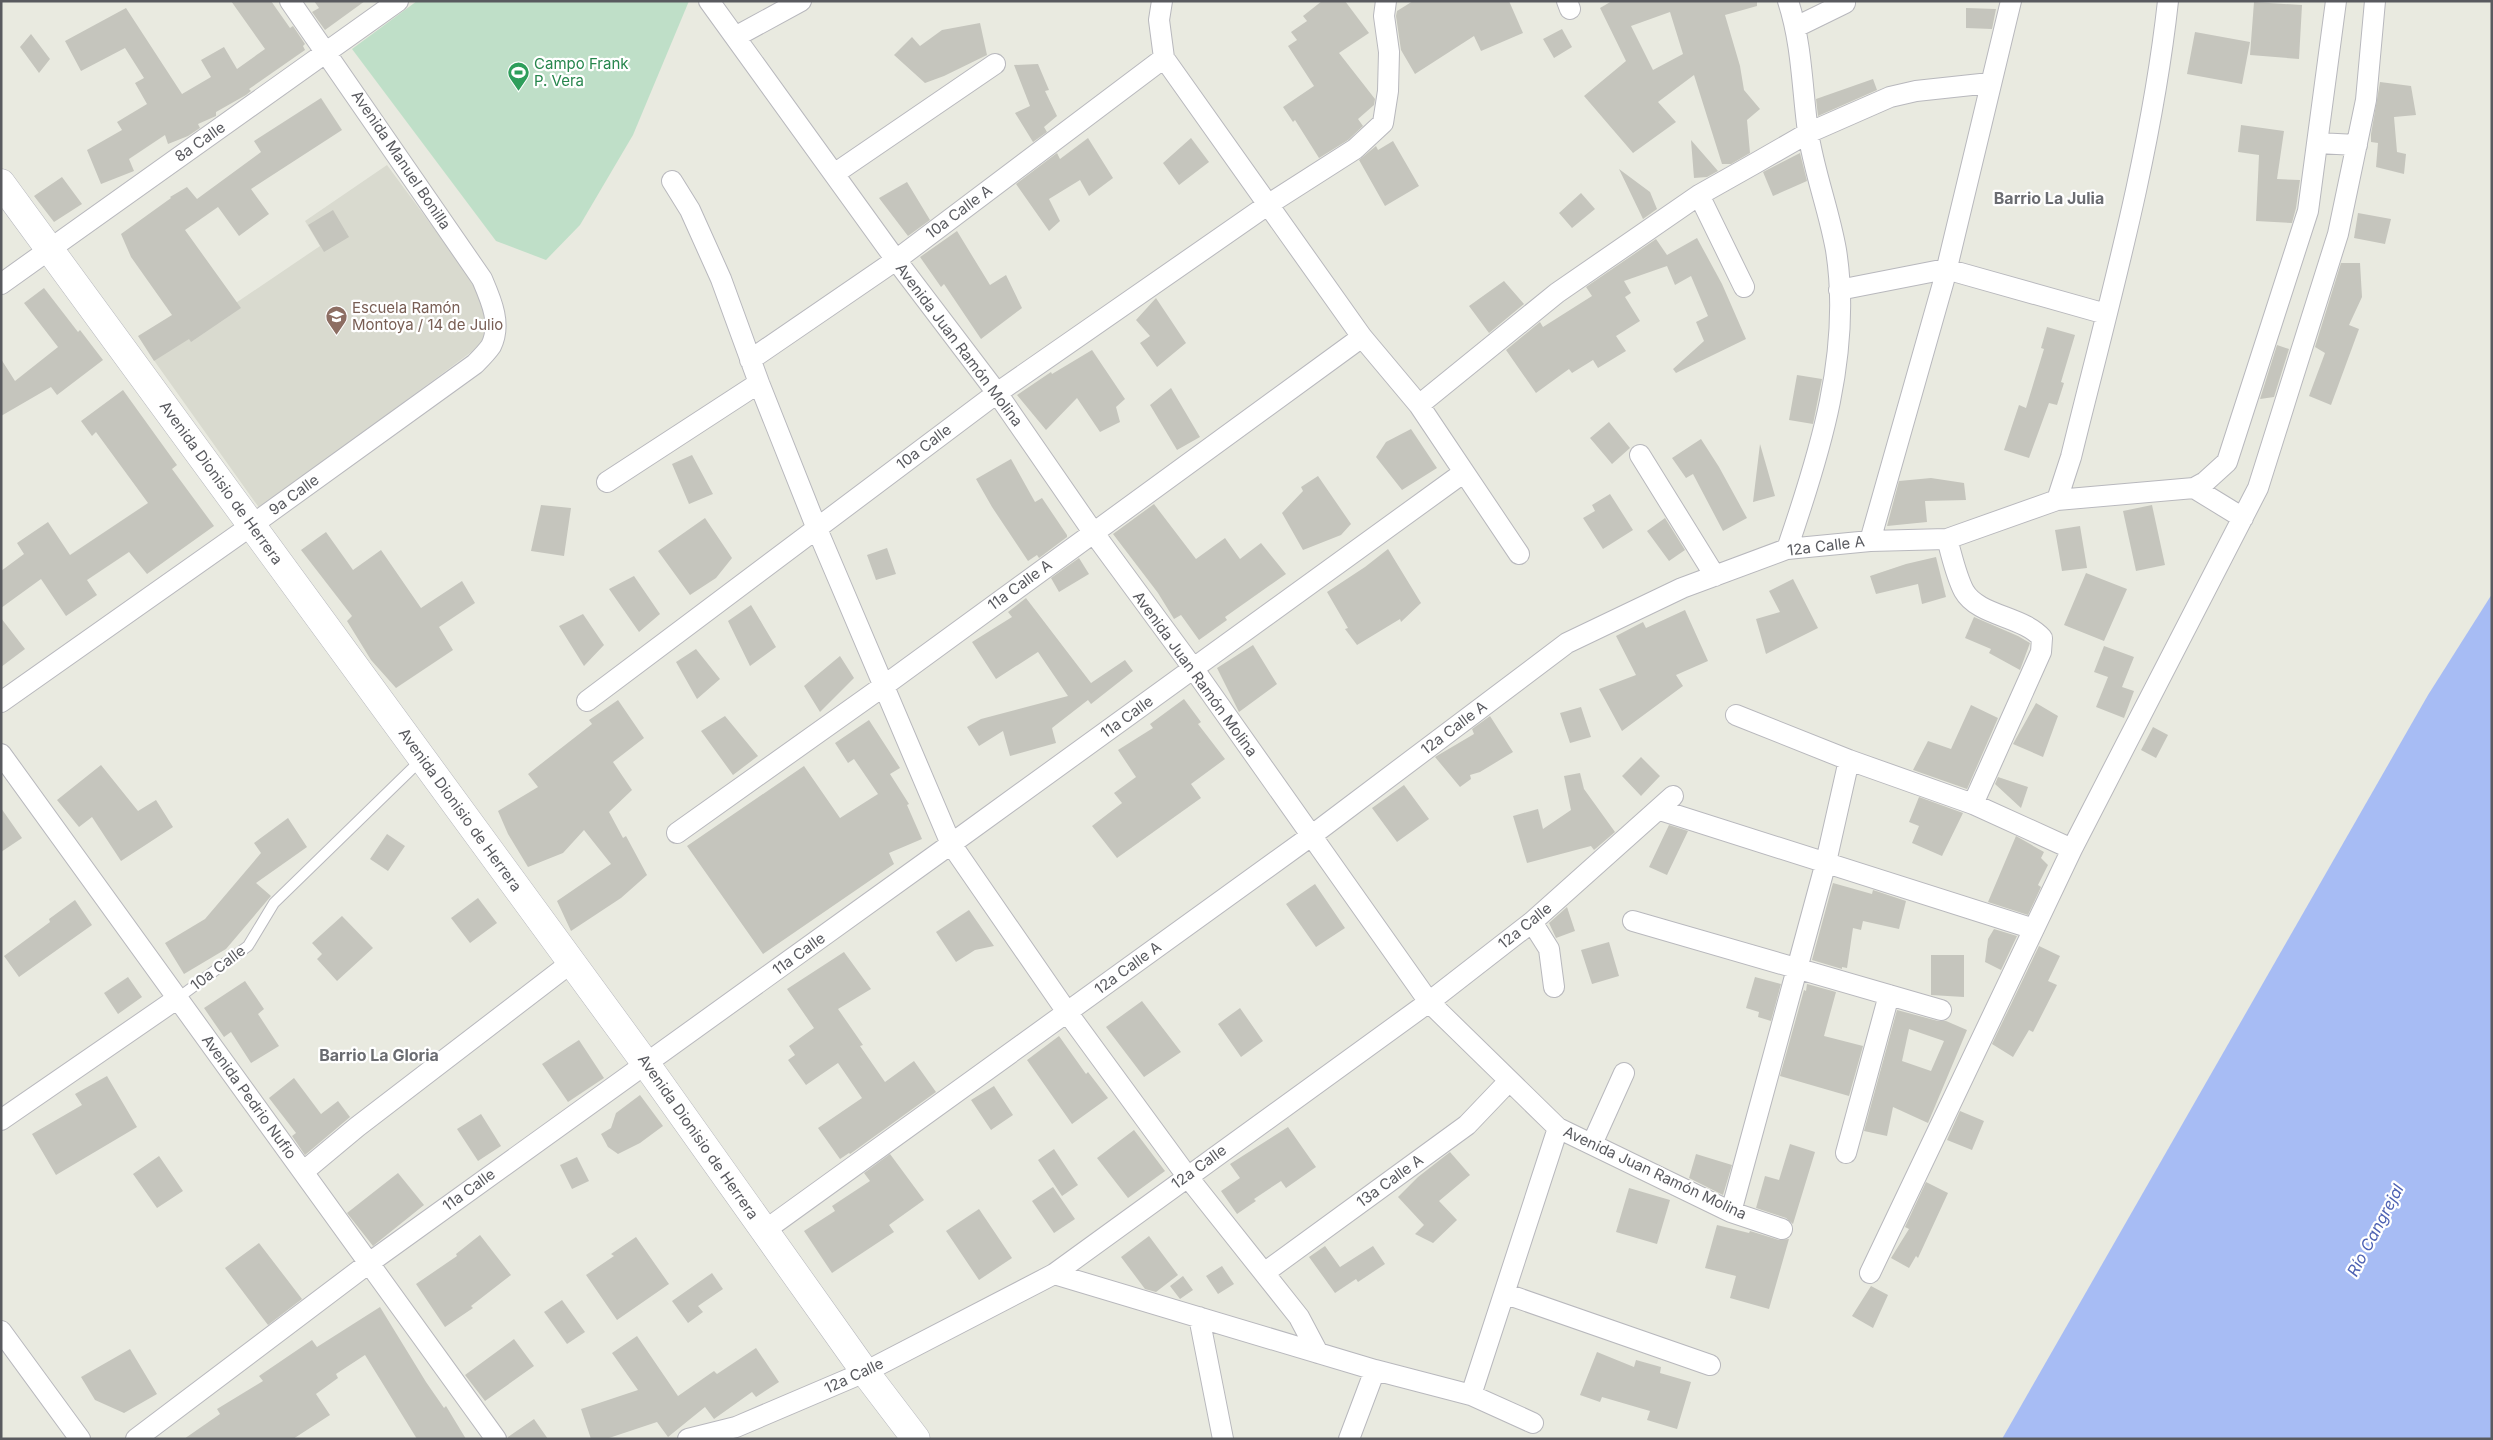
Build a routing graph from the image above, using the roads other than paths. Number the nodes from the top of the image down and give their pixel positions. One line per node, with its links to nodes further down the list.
1 (290, 1): 15 (street, Avenida Manuel Bonilla)
2 (398, 1): 15 (street, 8a Calle)
3 (709, 1): 14 (street, Avenida Juan Ramón Molina)
4 (801, 1): 14 (street)
5 (1162, 1): 16 (street)
6 (1386, 1): 26 (street, 10a Calle)
7 (1788, 1): 13 (street)
8 (2011, 1): 18 (street)
9 (2168, 1): 33 (street)
10 (2336, 1): 20 (street)
11 (2375, 1): 21 (street)
12 (1845, 3): 13 (street)
13 (1796, 27): 19 (street)
14 (735, 38): 22 (street, Avenida Juan Ramón Molina)
15 (327, 52): 27 (street, 8a Calle); 34 (street, Avenida Manuel Bonilla)
16 (1164, 58): 26 (street); 28 (street, 10a Calle A)
17 (995, 64): 22 (street)
18 (1990, 83): 19 (street); 29 (street)
19 (1808, 133): 25 (street); 32 (street)
20 (2317, 143): 21 (street); 43 (street)
21 (2357, 145): 45 (street)
22 (834, 174): 28 (street, Avenida Juan Ramón Molina)
23 (672, 181): 36 (street)
24 (1, 183): 27 (street, Avenida Dionisio de Herrera)
25 (1699, 195): 31 (street); 39 (street)
26 (1269, 204): 35 (street); 38 (street, 10a Calle)
27 (50, 248): 30 (street, 8a Calle); 46 (street, Avenida Dionisio de Herrera)
28 (896, 260): 36 (street, 10a Calle A); 38 (street, Avenida Juan Ramón Molina)
29 (1946, 269): 32 (street); 33 (street); 50 (street)
30 (1, 284)
31 (1744, 287)
32 (1840, 290): 51 (street)
33 (2106, 314): 44 (street)
34 (496, 325): 46 (street, 9a Calle)
35 (1362, 336): 39 (street); 48 (street, 11a Calle A)
36 (750, 360): 37 (street)
37 (759, 383): 42 (street); 47 (street)
38 (997, 392): 47 (street, 10a Calle); 48 (street, Avenida Juan Ramón Molina)
39 (1419, 405): 41 (street)
40 (1640, 454): 53 (street)
41 (1463, 473): 52 (street); 54 (street, 11a Calle)
42 (606, 482)
43 (2194, 488): 44 (street, 12a Calle A); 45 (street)
44 (2057, 500): 49 (street, 12a Calle A)
45 (2243, 518): 66 (street)
46 (252, 525): 57 (street, 9a Calle); 60 (street, Avenida Dionisio de Herrera)
47 (817, 528): 55 (street); 56 (street, 10a Calle)
48 (1092, 532): 54 (street, Avenida Juan Ramón Molina); 55 (street, 11a Calle A)
49 (1947, 539): 50 (street, 12a Calle A); 62 (street)
50 (1870, 541): 51 (street, 12a Calle A)
51 (1787, 549): 53 (street, 12a Calle A)
52 (1519, 554)
53 (1715, 576): 64 (street, 12a Calle A)
54 (1193, 668): 64 (street, Avenida Juan Ramón Molina); 65 (street, 11a Calle)
55 (884, 685): 63 (street, 11a Calle A); 65 (street)
56 (587, 701)
57 (1, 702)
58 (1736, 715): 61 (street)
59 (1, 754): 75 (street, Avenida Pedrio Nufio)
60 (423, 758): 71 (street, Avenida Dionisio de Herrera); 75 (lane, 10a Calle)
61 (1849, 760): 62 (street); 67 (street)
62 (1972, 804): 66 (street)
63 (677, 833)
64 (1311, 836): 76 (street, Avenida Juan Ramón Molina); 78 (street, 12a Calle A)
65 (951, 844): 78 (street); 79 (street, 11a Calle)
66 (2072, 849): 70 (street)
67 (1826, 862): 69 (street, 12a Calle); 70 (street); 72 (street)
68 (1633, 920): 72 (street)
69 (1532, 922): 73 (street); 76 (street, 12a Calle)
70 (2034, 929): 93 (street)
71 (572, 962): 79 (street, Avenida Dionisio de Herrera); 86 (street)
72 (1798, 968): 74 (street); 88 (street)
73 (1554, 988)
74 (1889, 995): 77 (street); 85 (street)
75 (178, 998): 82 (street, 10a Calle); 86 (street, Avenida Pedrio Nufio)
76 (1428, 1002): 81 (street, Avenida Juan Ramón Molina); 87 (street, 12a Calle)
77 (1941, 1010)
78 (1067, 1012): 87 (street); 89 (street, 12a Calle A)
79 (646, 1064): 89 (street, Avenida Dionisio de Herrera); 91 (street, 11a Calle)
80 (1624, 1073): 84 (street)
81 (1509, 1081): 83 (street, Avenida Juan Ramón Molina); 92 (street, 13a Calle A)
82 (1, 1120)
83 (1558, 1128): 84 (street, Avenida Juan Ramón Molina); 95 (street)
84 (1592, 1144): 88 (street, Avenida Juan Ramón Molina)
85 (1846, 1153)
86 (303, 1172): 91 (street, Avenida Pedrio Nufio)
87 (1187, 1176): 92 (street); 94 (street, 12a Calle)
88 (1731, 1212): 90 (street, Avenida Juan Ramón Molina)
89 (764, 1230): 101 (street, Avenida Dionisio de Herrera)
90 (1782, 1230)
91 (369, 1263): 105 (street, 11a Calle); 106 (street, Avenida Pedrio Nufio)
92 (1264, 1273): 98 (street)
93 (1870, 1273)
94 (1054, 1274): 96 (street); 101 (street, 12a Calle)
95 (1506, 1294): 99 (street); 102 (street)
96 (1199, 1317): 98 (street); 109 (street)
97 (1, 1331): 104 (street)
98 (1318, 1353): 100 (street)
99 (1710, 1365)
100 (1375, 1370): 102 (street); 110 (street)
101 (865, 1372): 107 (street, 12a Calle); 108 (street, Avenida Dionisio de Herrera)
102 (1471, 1395): 103 (street)
103 (1532, 1423)
104 (80, 1439)
105 (136, 1439)
106 (496, 1439)
107 (688, 1439)
108 (916, 1439)
109 (1223, 1439)
110 (1349, 1439)

